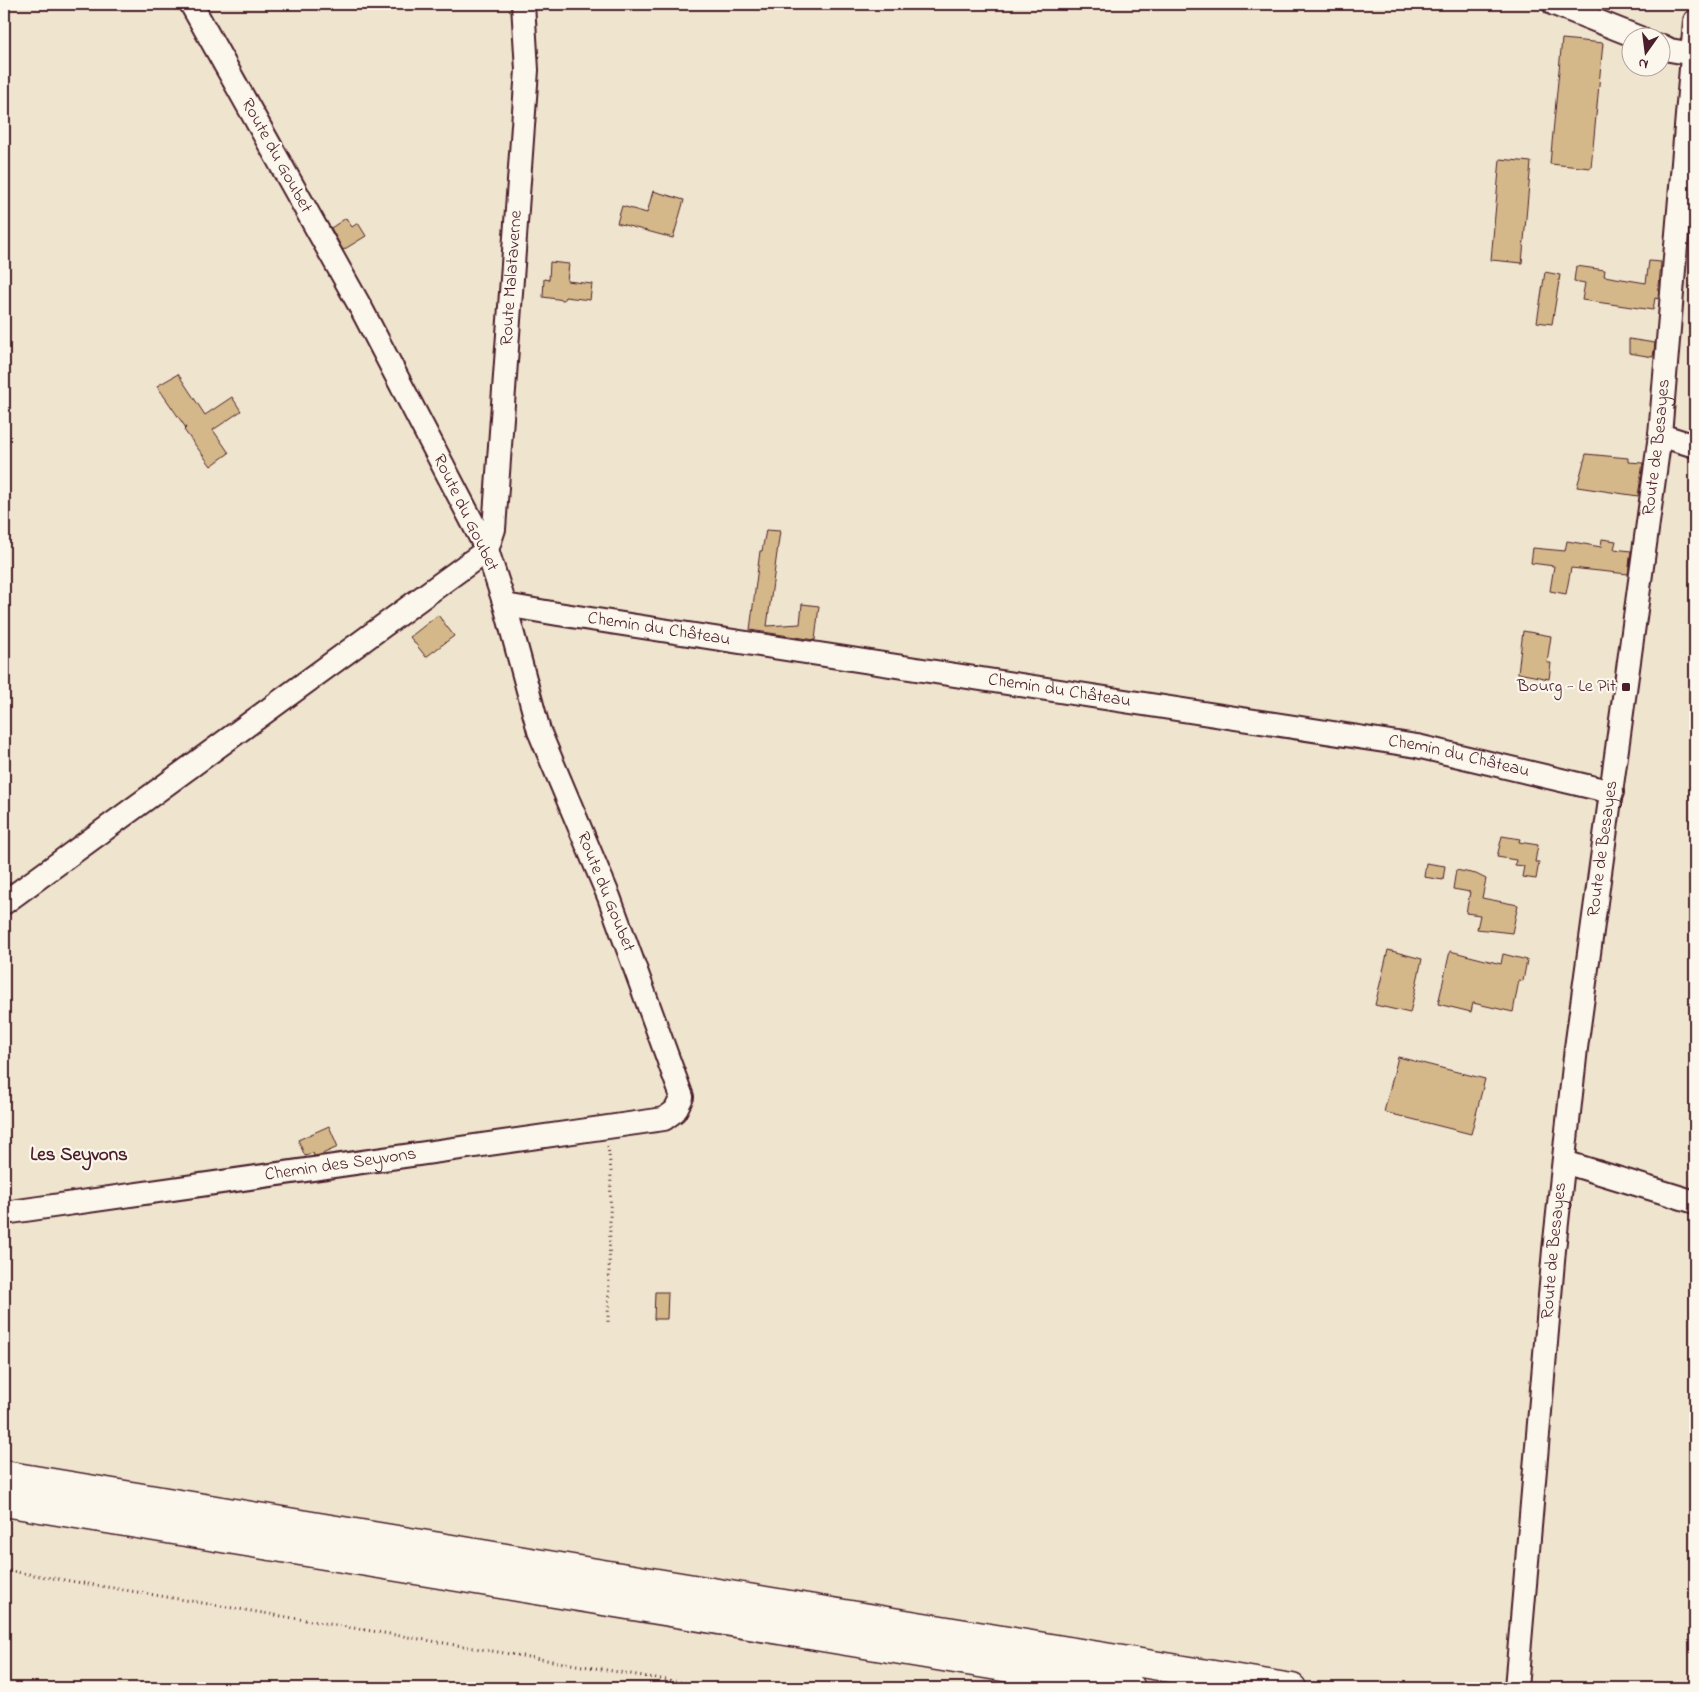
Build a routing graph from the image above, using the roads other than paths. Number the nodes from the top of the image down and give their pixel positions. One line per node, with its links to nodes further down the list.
1 (191, 4): 10 (street, Route du Goubet)
2 (523, 4): 10 (street, Route Malataverne)
3 (1554, 4): 5 (street)
4 (1695, 21): 7 (street, Route de Besayes)
5 (1622, 31)
6 (1672, 50): 7 (street)
7 (1693, 54): 8 (street, Route de Besayes)
8 (1660, 436): 9 (street); 12 (street, Route de Besayes)
9 (1695, 446)
10 (487, 550): 11 (street, Route du Goubet); 13 (street)
11 (506, 604): 12 (street, Chemin du Château); 14 (street, Route du Goubet)
12 (1612, 792): 15 (street, Route de Besayes)
13 (4, 903)
14 (675, 1111): 17 (street, Chemin des Seyvons)
15 (1564, 1162): 16 (street); 20 (street, Route de Besayes)
16 (1695, 1202)
17 (4, 1213)
18 (4, 1475): 22 (highway)
19 (4, 1502): 21 (highway)
20 (1516, 1683)
21 (1131, 1688)
22 (1292, 1688)

